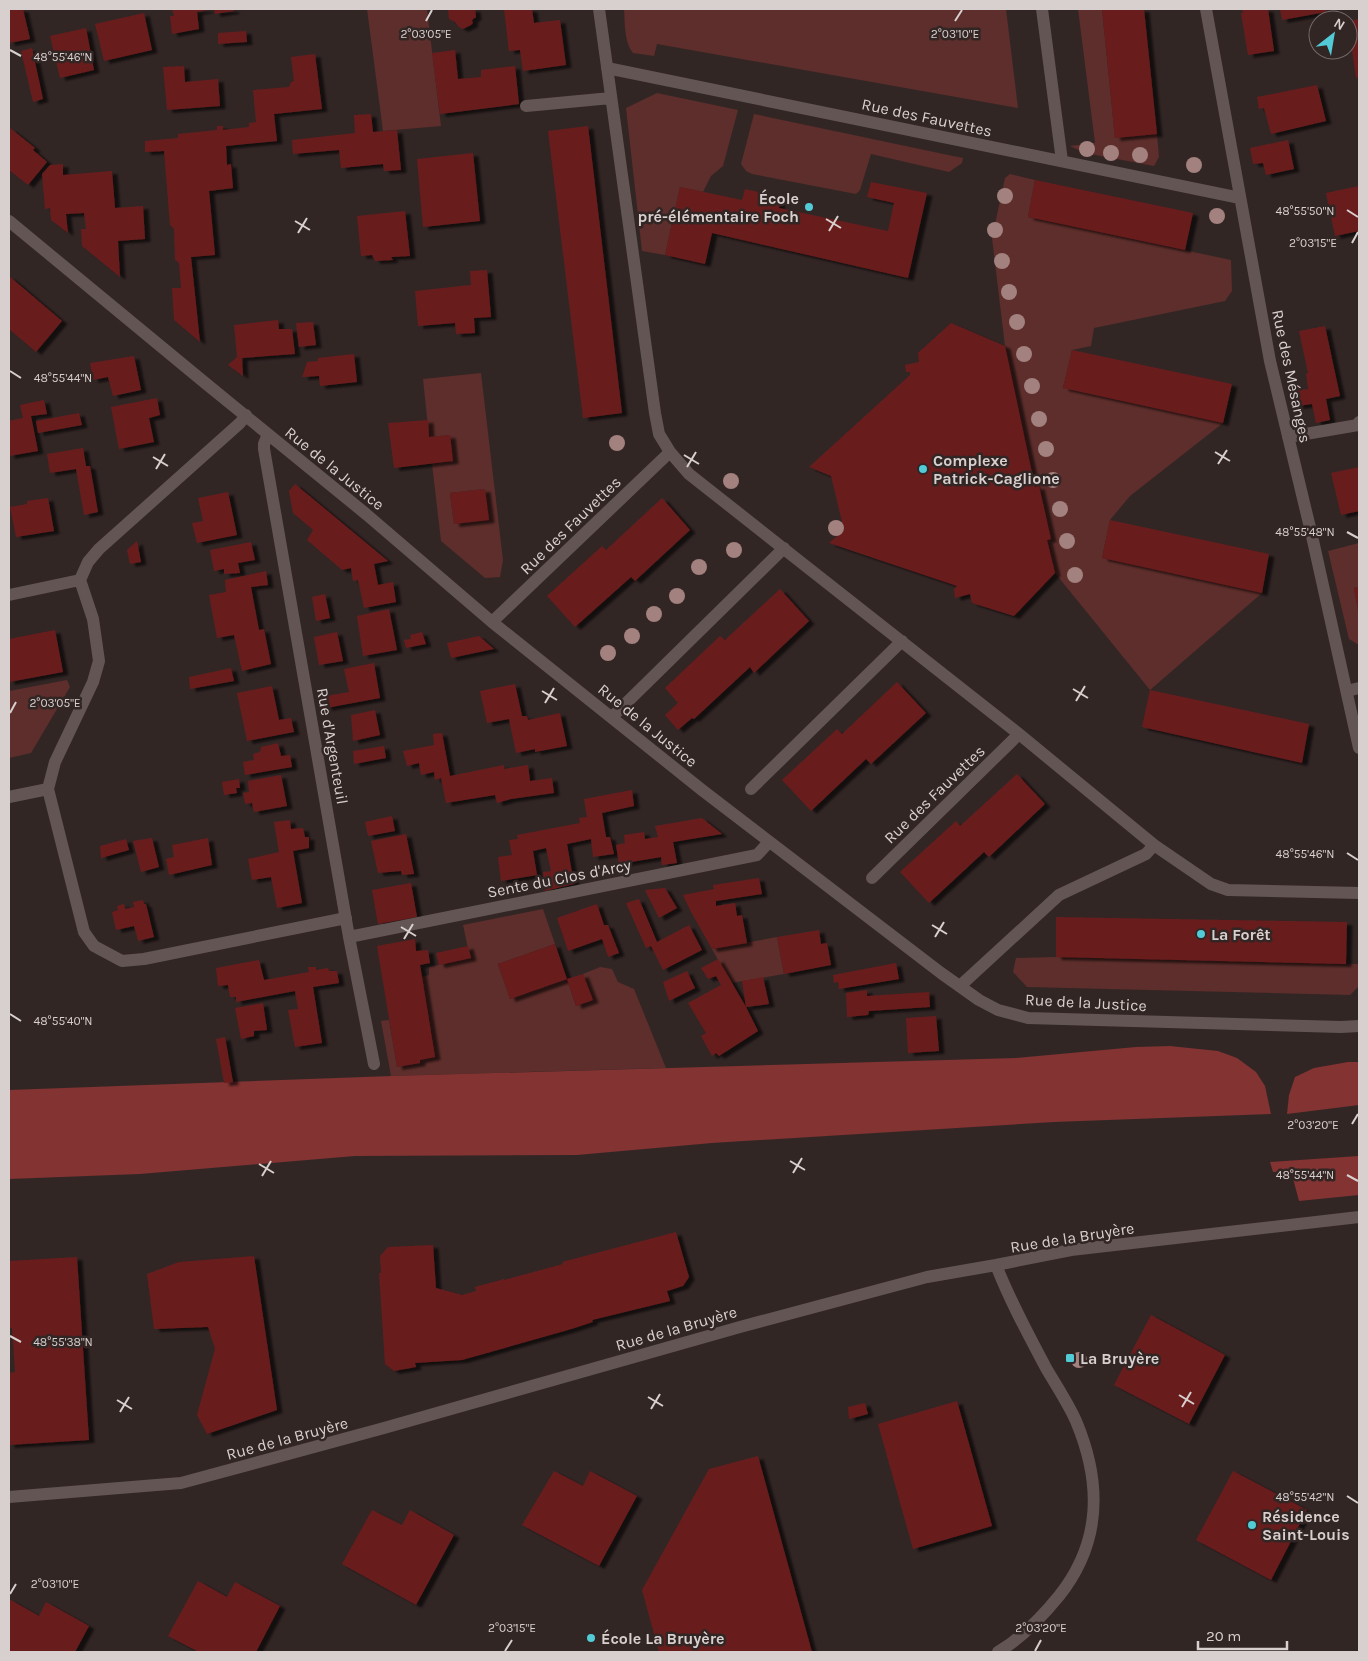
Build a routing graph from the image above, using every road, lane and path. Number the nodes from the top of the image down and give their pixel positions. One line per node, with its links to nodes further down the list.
1 (600, 9): 4 (street)
2 (1042, 9): 7 (street)
3 (1206, 9): 8 (street, Rue des Mésanges)
4 (607, 68): 5 (street); 7 (street, Rue des Fauvettes)
5 (611, 98): 6 (street); 14 (street)
6 (526, 106)
7 (1062, 162): 8 (street, Rue des Fauvettes)
8 (1240, 198): 13 (street, Rue des Mésanges)
9 (9, 221): 10 (street, Rue de la Justice)
10 (246, 416): 12 (street, Rue de la Justice); 16 (street)
11 (1359, 422): 13 (street)
12 (268, 434): 18 (street, Rue de la Justice); 31 (street, Rue d'Argenteuil)
13 (1288, 437): 20 (street, Rue des Mésanges)
14 (670, 452): 15 (street); 18 (street, Rue des Fauvettes)
15 (784, 548): 19 (street); 21 (street)
16 (80, 580): 17 (street); 24 (street)
17 (9, 595)
18 (492, 622): 21 (street, Rue de la Justice)
19 (902, 641): 22 (street); 25 (street)
20 (1353, 689): 23 (street, Rue des Mésanges)
21 (612, 717): 27 (street, Rue de la Justice)
22 (1019, 734): 28 (street); 29 (street, Rue des Fauvettes)
23 (1359, 748)
24 (48, 789): 26 (street); 31 (street)
25 (752, 789)
26 (9, 797)
27 (770, 842): 32 (street, Sente du Clos d'Arcy); 33 (street, Rue de la Justice)
28 (1154, 845): 30 (street); 33 (street)
29 (872, 878)
30 (1359, 893)
31 (346, 918): 32 (street, Rue d'Argenteuil)
32 (349, 937): 35 (street, Rue d'Argenteuil)
33 (960, 986): 34 (street, Rue de la Justice)
34 (1359, 1026)
35 (374, 1064)
36 (1359, 1217): 37 (street, Rue de la Bruyère)
37 (996, 1266): 38 (street, Rue de la Bruyère); 39 (street)
38 (9, 1497)
39 (998, 1652)

